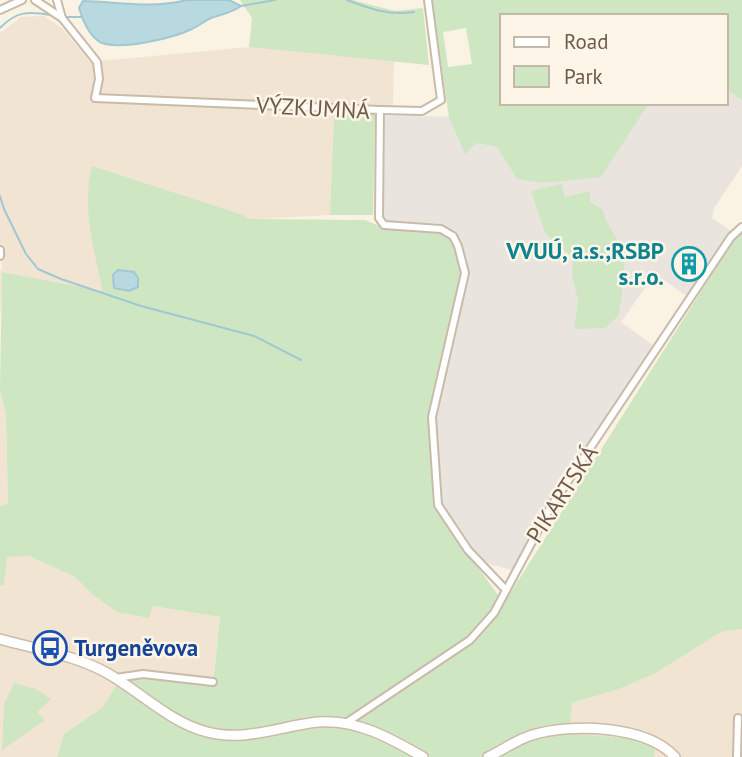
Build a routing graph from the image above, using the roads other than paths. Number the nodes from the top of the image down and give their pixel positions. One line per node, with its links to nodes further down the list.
1 (22, 0): 5 (street)
2 (35, 0): 6 (street, VÝZKUMNÁ)
3 (57, 0): 6 (street)
4 (428, 0): 7 (street)
5 (0, 10)
6 (62, 18): 7 (street, VÝZKUMNÁ)
7 (380, 110): 11 (street, VÝZKUMNÁ)
8 (742, 227): 11 (street, PIKARTSKÁ)
9 (0, 250): 10 (street)
10 (0, 257)
11 (506, 590): 16 (street, PIKARTSKÁ)
12 (0, 639): 13 (street)
13 (116, 678): 14 (street); 16 (street)
14 (213, 682)
15 (738, 718): 20 (street)
16 (346, 723): 17 (street)
17 (423, 757)
18 (488, 757): 19 (street)
19 (675, 757)
20 (737, 757)

